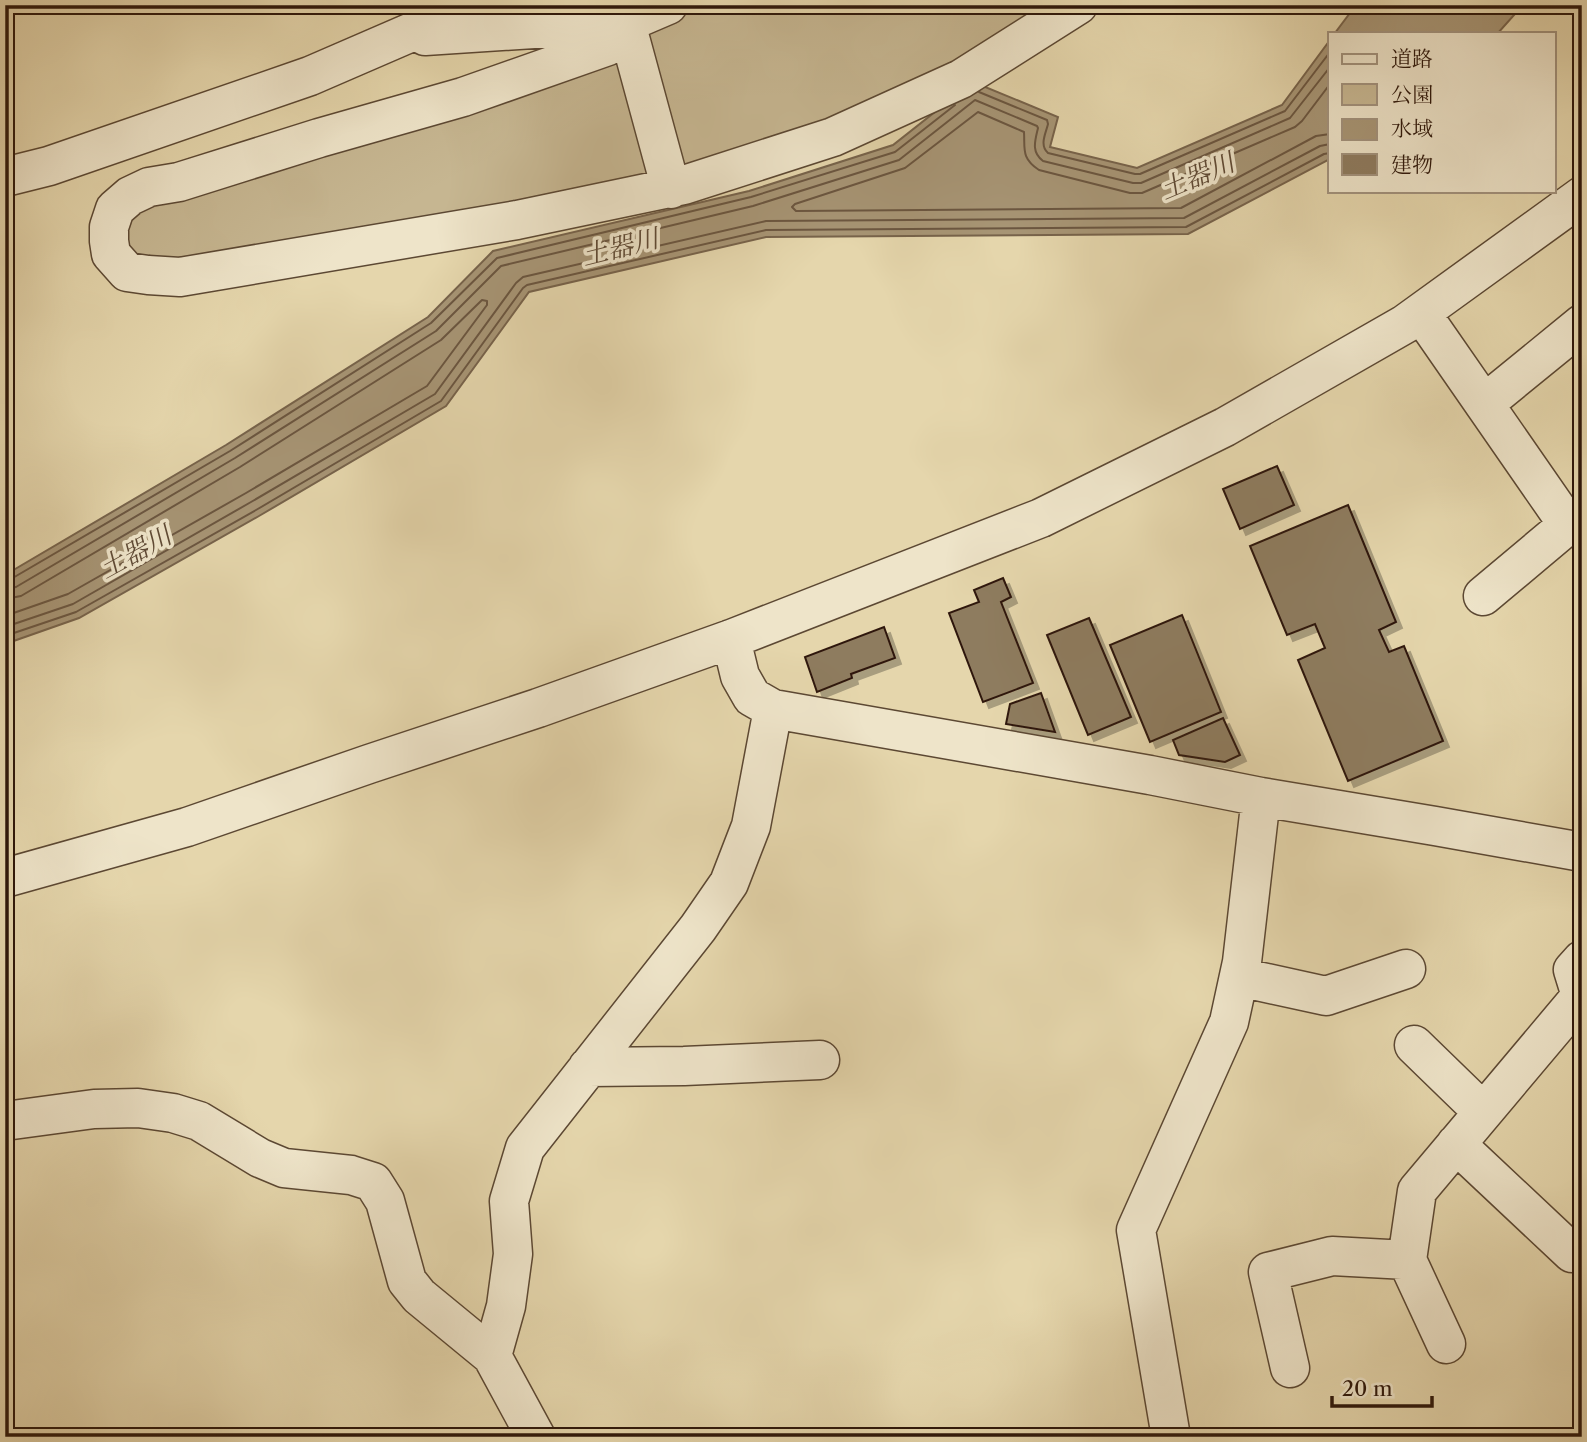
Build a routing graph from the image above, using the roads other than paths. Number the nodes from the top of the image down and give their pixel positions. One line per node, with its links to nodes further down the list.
1 (474, 5): 5 (street)
2 (668, 5): 4 (street)
3 (1078, 5): 7 (street)
4 (626, 23): 5 (street); 7 (street); 7 (street)
5 (399, 38): 6 (street)
6 (5, 177)
7 (670, 188)
8 (1582, 196): 9 (street)
9 (1422, 313): 11 (street); 14 (street)
10 (1582, 324): 11 (street)
11 (1484, 404): 12 (street)
12 (1575, 519): 13 (street)
13 (1483, 596)
14 (731, 639): 15 (street); 18 (street)
15 (773, 709): 16 (street); 24 (street)
16 (1261, 797): 17 (street); 21 (street)
17 (1582, 852)
18 (5, 878)
19 (1582, 960): 25 (street)
20 (1406, 968): 21 (street)
21 (1239, 978): 34 (street)
22 (1414, 1045): 25 (street)
23 (820, 1060): 24 (street)
24 (588, 1067): 31 (street)
25 (1483, 1112): 27 (street)
26 (5, 1121): 31 (street)
27 (1456, 1144): 28 (street); 29 (street)
28 (1572, 1253)
29 (1407, 1260): 30 (street); 32 (street)
30 (1446, 1344)
31 (492, 1356): 33 (street)
32 (1290, 1368)
33 (536, 1437)
34 (1171, 1437)

